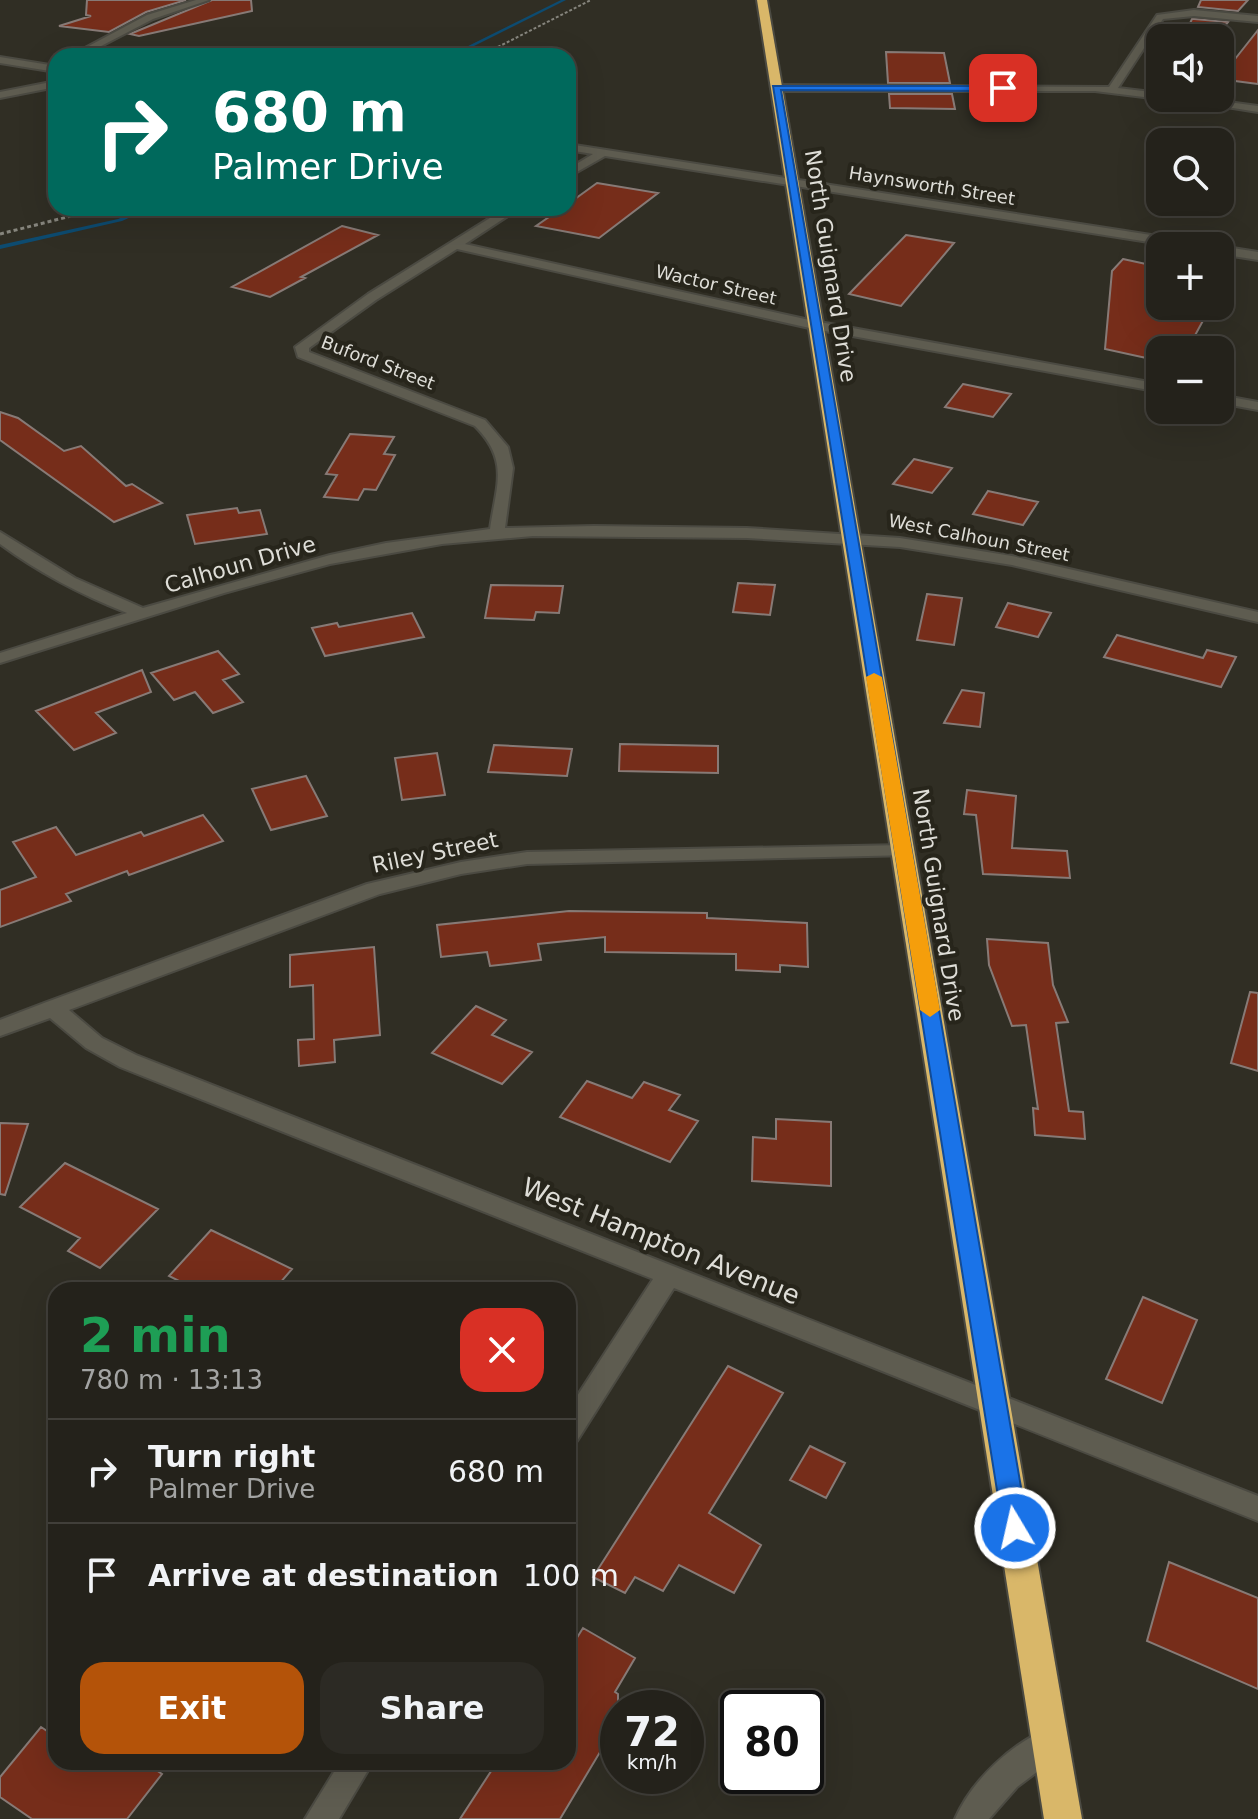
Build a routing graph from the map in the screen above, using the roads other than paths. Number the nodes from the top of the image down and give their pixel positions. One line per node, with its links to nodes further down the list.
1 (205, 0): 4 (street)
2 (762, 0): 8 (highway, North Guignard Drive)
3 (1258, 19): 9 (street)
4 (90, 48)
5 (0, 60): 6 (street)
6 (48, 67)
7 (48, 86): 11 (street)
8 (776, 88): 9 (street); 17 (highway, North Guignard Drive)
9 (1112, 90): 10 (street)
10 (1146, 94)
11 (0, 95)
12 (1234, 106): 13 (street)
13 (1258, 109)
14 (576, 148): 15 (street, Haynsworth Street)
15 (602, 153): 16 (street); 17 (street, Haynsworth Street)
16 (576, 169)
17 (790, 182): 19 (street, Haynsworth Street); 23 (highway, North Guignard Drive)
18 (501, 216): 20 (street, Buford Street)
19 (1146, 238)
20 (455, 245): 23 (street, Wactor Street); 27 (street, Buford Street)
21 (1234, 252): 22 (street)
22 (1258, 256)
23 (814, 325): 24 (street, Wactor Street); 29 (highway, North Guignard Drive)
24 (1146, 385)
25 (1234, 402): 26 (street)
26 (1258, 406)
27 (497, 534): 29 (street, West Calhoun Street); 30 (street, Calhoun Drive)
28 (0, 537): 30 (street)
29 (850, 538): 31 (street, West Calhoun Street); 33 (highway, North Guignard Drive)
30 (145, 614): 32 (street, Calhoun Drive)
31 (1258, 617)
32 (0, 658)
33 (904, 851): 34 (street, Riley Street); 37 (highway, North Guignard Drive)
34 (52, 1008): 35 (street, Riley Street); 36 (street, West Hampton Avenue)
35 (0, 1028)
36 (668, 1276): 37 (street, West Hampton Avenue); 38 (street)
37 (995, 1406): 39 (street, West Hampton Avenue); 40 (highway, North Guignard Drive)
38 (576, 1420)
39 (1258, 1509)
40 (1051, 1742): 43 (street); 44 (highway, North Guignard Drive)
41 (353, 1770): 42 (street)
42 (321, 1819)
43 (971, 1819)
44 (1063, 1819)

